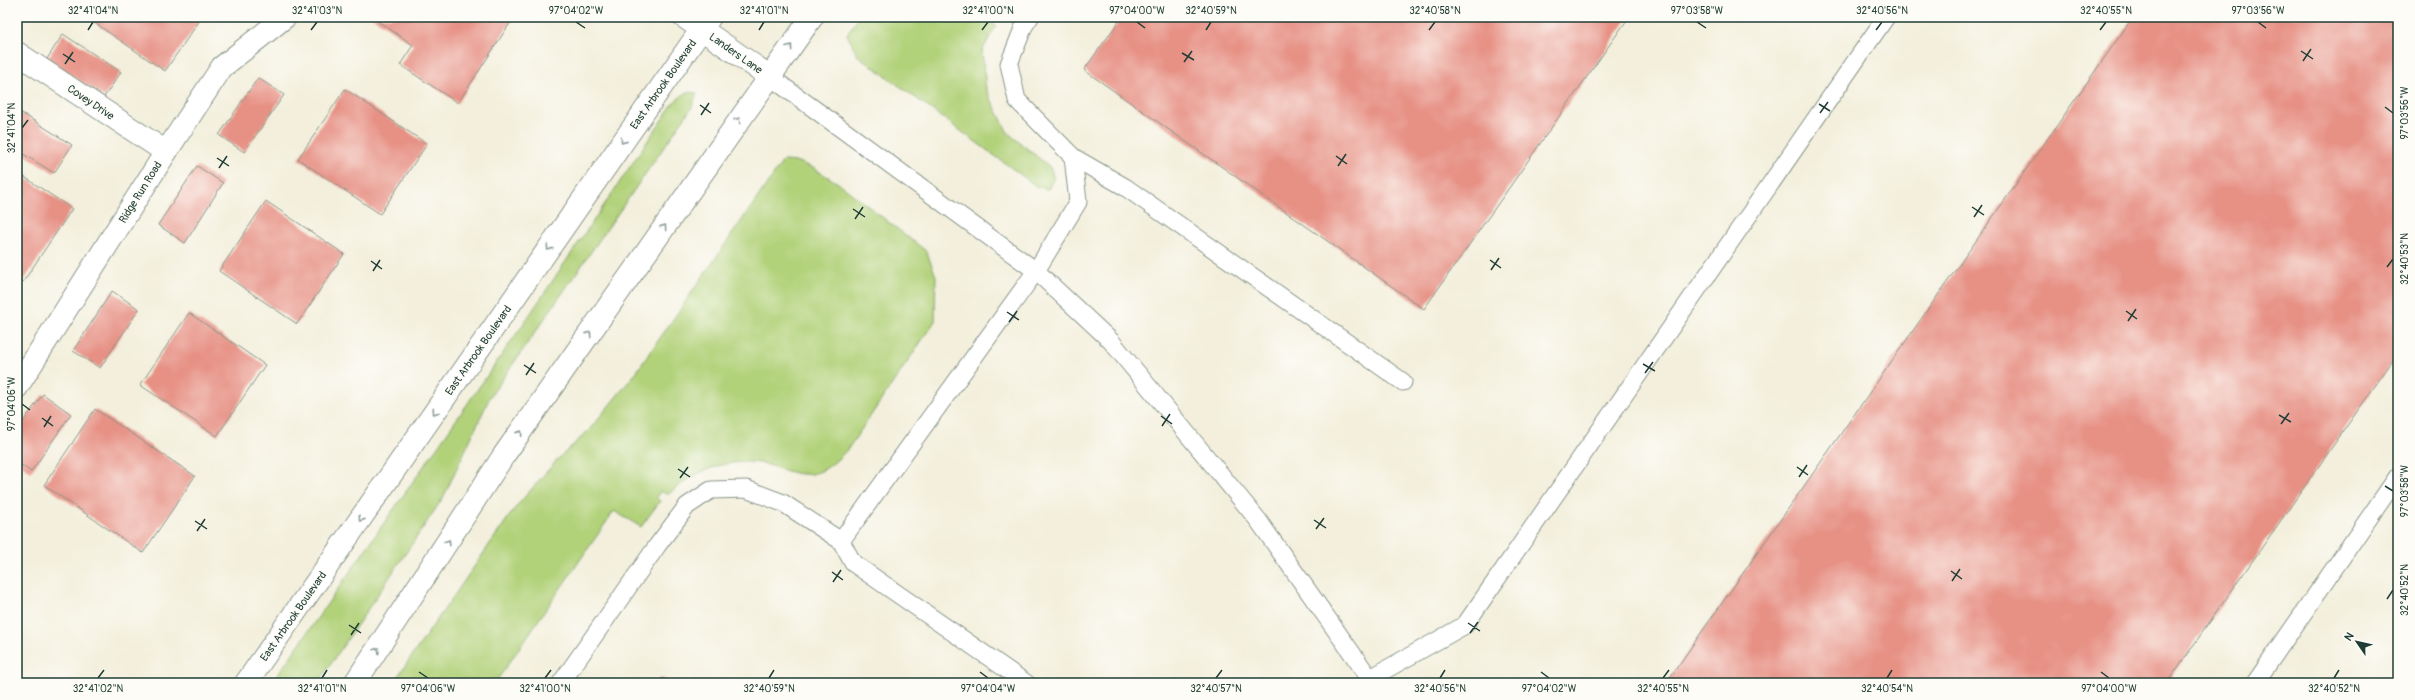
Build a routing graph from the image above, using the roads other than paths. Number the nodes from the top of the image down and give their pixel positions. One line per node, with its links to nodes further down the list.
1 (285, 17): 8 (street, Ridge Run Road)
2 (812, 17): 7 (street, one-way to 2)
3 (1030, 17): 9 (lane)
4 (1886, 17): 15 (lane)
5 (699, 21): 7 (street, Landers Lane); 16 (street, East Arbrook Boulevard, one-way to 16)
6 (17, 53): 8 (street, Covey Drive)
7 (769, 76): 10 (lane); 17 (street, one-way to 7)
8 (166, 152): 12 (street, Ridge Run Road)
9 (1073, 157): 10 (lane); 11 (lane)
10 (1036, 271): 14 (lane); 15 (lane)
11 (1403, 382)
12 (17, 387)
13 (2398, 476): 20 (lane)
14 (841, 541): 18 (lane); 19 (lane)
15 (1371, 681)
16 (246, 683)
17 (355, 683)
18 (561, 683)
19 (1026, 683)
20 (2255, 683)

